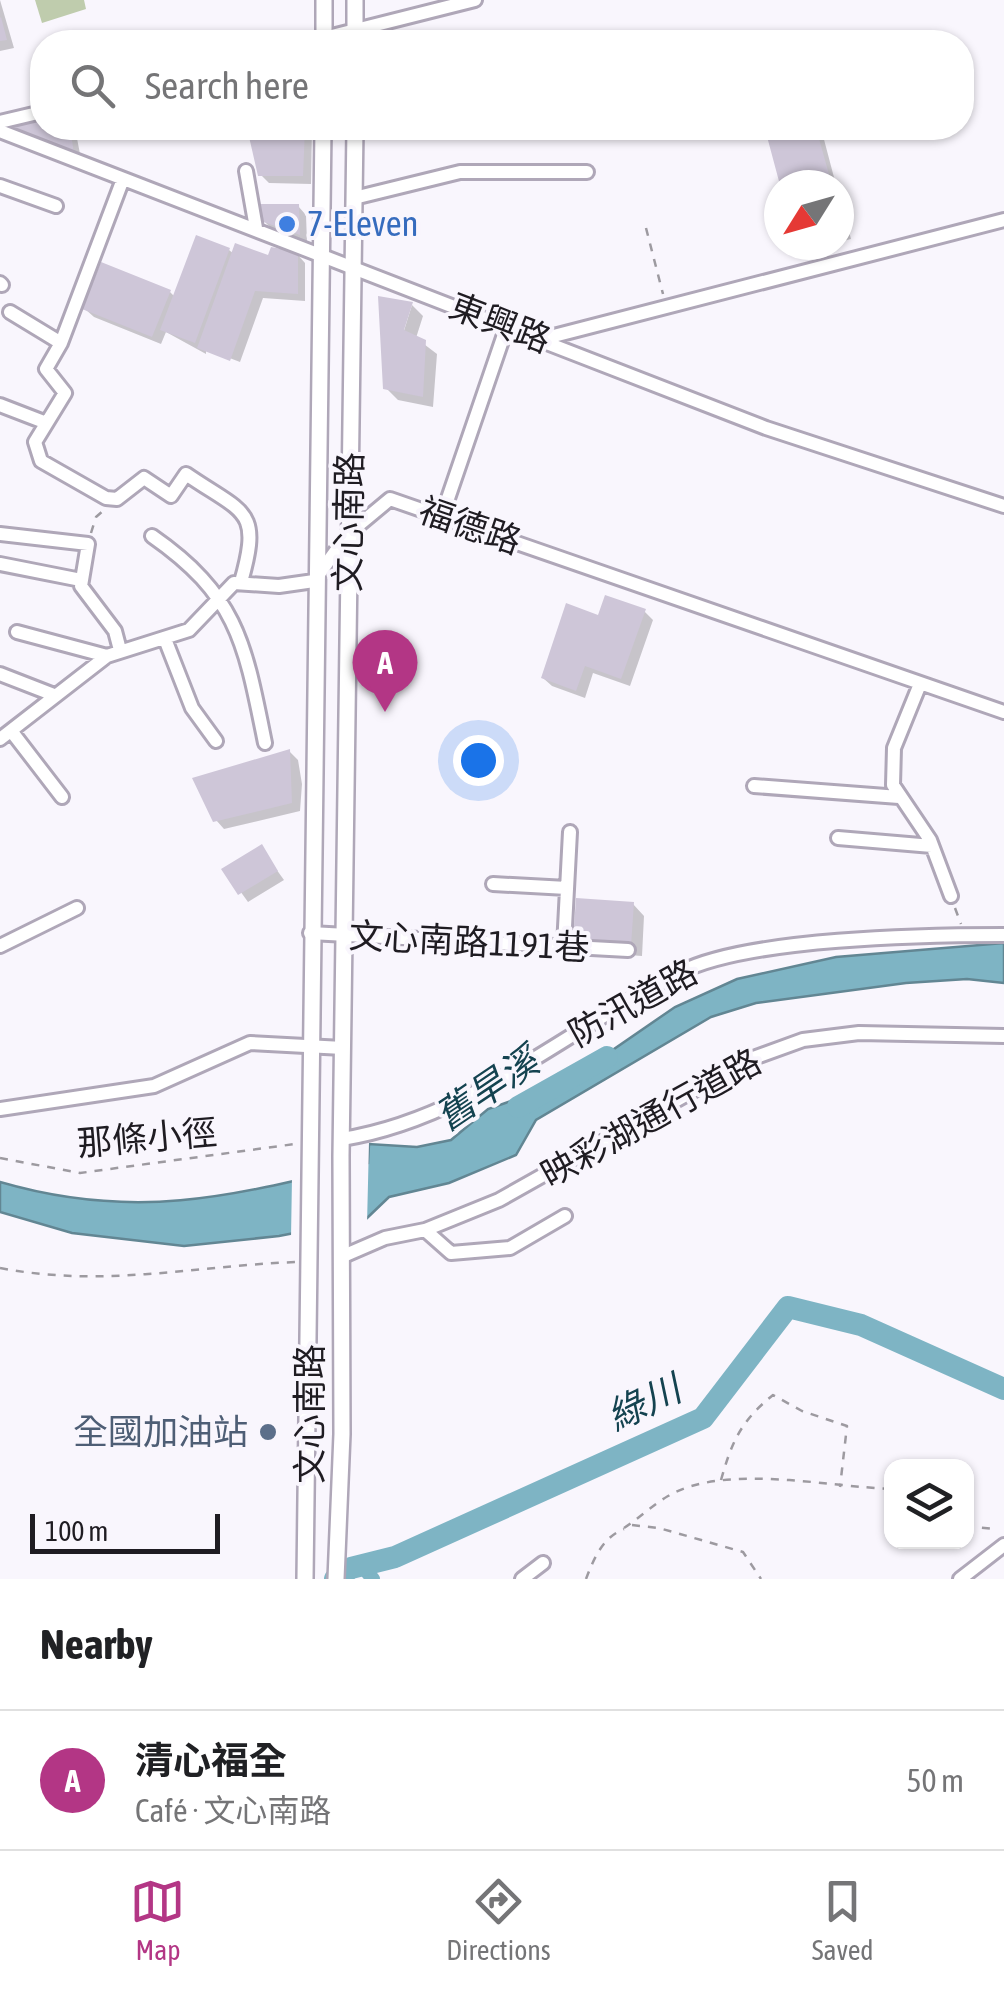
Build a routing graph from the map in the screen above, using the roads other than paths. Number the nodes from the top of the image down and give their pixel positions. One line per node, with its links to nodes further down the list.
1 (324, 0): 4 (main road)
2 (356, 0): 5 (main road)
3 (475, 0): 6 (street)
4 (320, 30)
5 (355, 30)
6 (378, 30)
7 (30, 115): 8 (street)
8 (0, 122)
9 (0, 131): 14 (street, 東興路)
10 (324, 140): 20 (main road, 文心南路)
11 (355, 140): 16 (main road, 文心南路)
12 (246, 170): 19 (street)
13 (587, 172): 16 (street)
14 (123, 179): 19 (street, 東興路); 25 (street)
15 (0, 186): 17 (street)
16 (354, 198): 21 (main road, 文心南路)
17 (56, 206)
18 (1004, 220): 24 (street)
19 (256, 228): 20 (street, 東興路)
20 (322, 253): 21 (street, 東興路); 35 (main road, 文心南路)
21 (353, 266): 23 (street, 東興路); 31 (main road, 文心南路)
22 (10, 312): 25 (street)
23 (507, 326): 24 (street, 東興路); 29 (street)
24 (542, 338): 28 (street, 東興路)
25 (61, 343): 27 (street)
26 (0, 405): 27 (street)
27 (44, 422): 36 (street)
28 (1004, 506)
29 (442, 516): 31 (street, 福德路); 42 (street, 福德路)
30 (0, 534): 34 (street)
31 (348, 534): 35 (street, 福德路); 59 (main road, 文心南路)
32 (152, 536): 37 (street)
33 (0, 564): 34 (street)
34 (81, 580): 40 (street)
35 (314, 581): 36 (street); 58 (main road, 文心南路)
36 (242, 582): 37 (street)
37 (220, 595): 39 (street); 47 (street)
38 (17, 632): 40 (street)
39 (165, 639): 40 (street); 46 (street)
40 (114, 653): 43 (street)
41 (0, 674): 43 (street)
42 (920, 684): 44 (street, 福德路); 50 (street)
43 (54, 695): 45 (street)
44 (1004, 712)
45 (6, 735): 49 (street)
46 (216, 741)
47 (265, 743)
48 (754, 786): 50 (street)
49 (62, 797)
50 (900, 797): 53 (street)
51 (570, 832): 55 (street)
52 (838, 838): 53 (street)
53 (932, 846): 56 (street)
54 (493, 884): 55 (street)
55 (567, 888): 62 (street)
56 (951, 896)
57 (77, 908): 61 (street)
58 (310, 933): 59 (street, 文心南路1191巷); 65 (main road, 文心南路)
59 (345, 935): 62 (street, 文心南路1191巷); 66 (main road, 文心南路)
60 (1004, 935): 68 (street, 防汛道路)
61 (0, 946)
62 (564, 946): 63 (street, 文心南路1191巷)
63 (628, 950)
64 (1004, 1036): 70 (street, 映彩湖通行道路)
65 (310, 1047): 66 (street); 67 (street); 74 (main road, 文心南路)
66 (343, 1048): 68 (main road, 文心南路)
67 (0, 1110)
68 (342, 1148): 71 (main road, 文心南路)
69 (565, 1216): 70 (street)
70 (425, 1230): 71 (street, 映彩湖通行道路)
71 (342, 1254): 75 (main road, 文心南路)
72 (1004, 1545): 77 (street)
73 (543, 1563): 76 (street)
74 (306, 1579)
75 (336, 1579)
76 (522, 1579)
77 (960, 1579)

